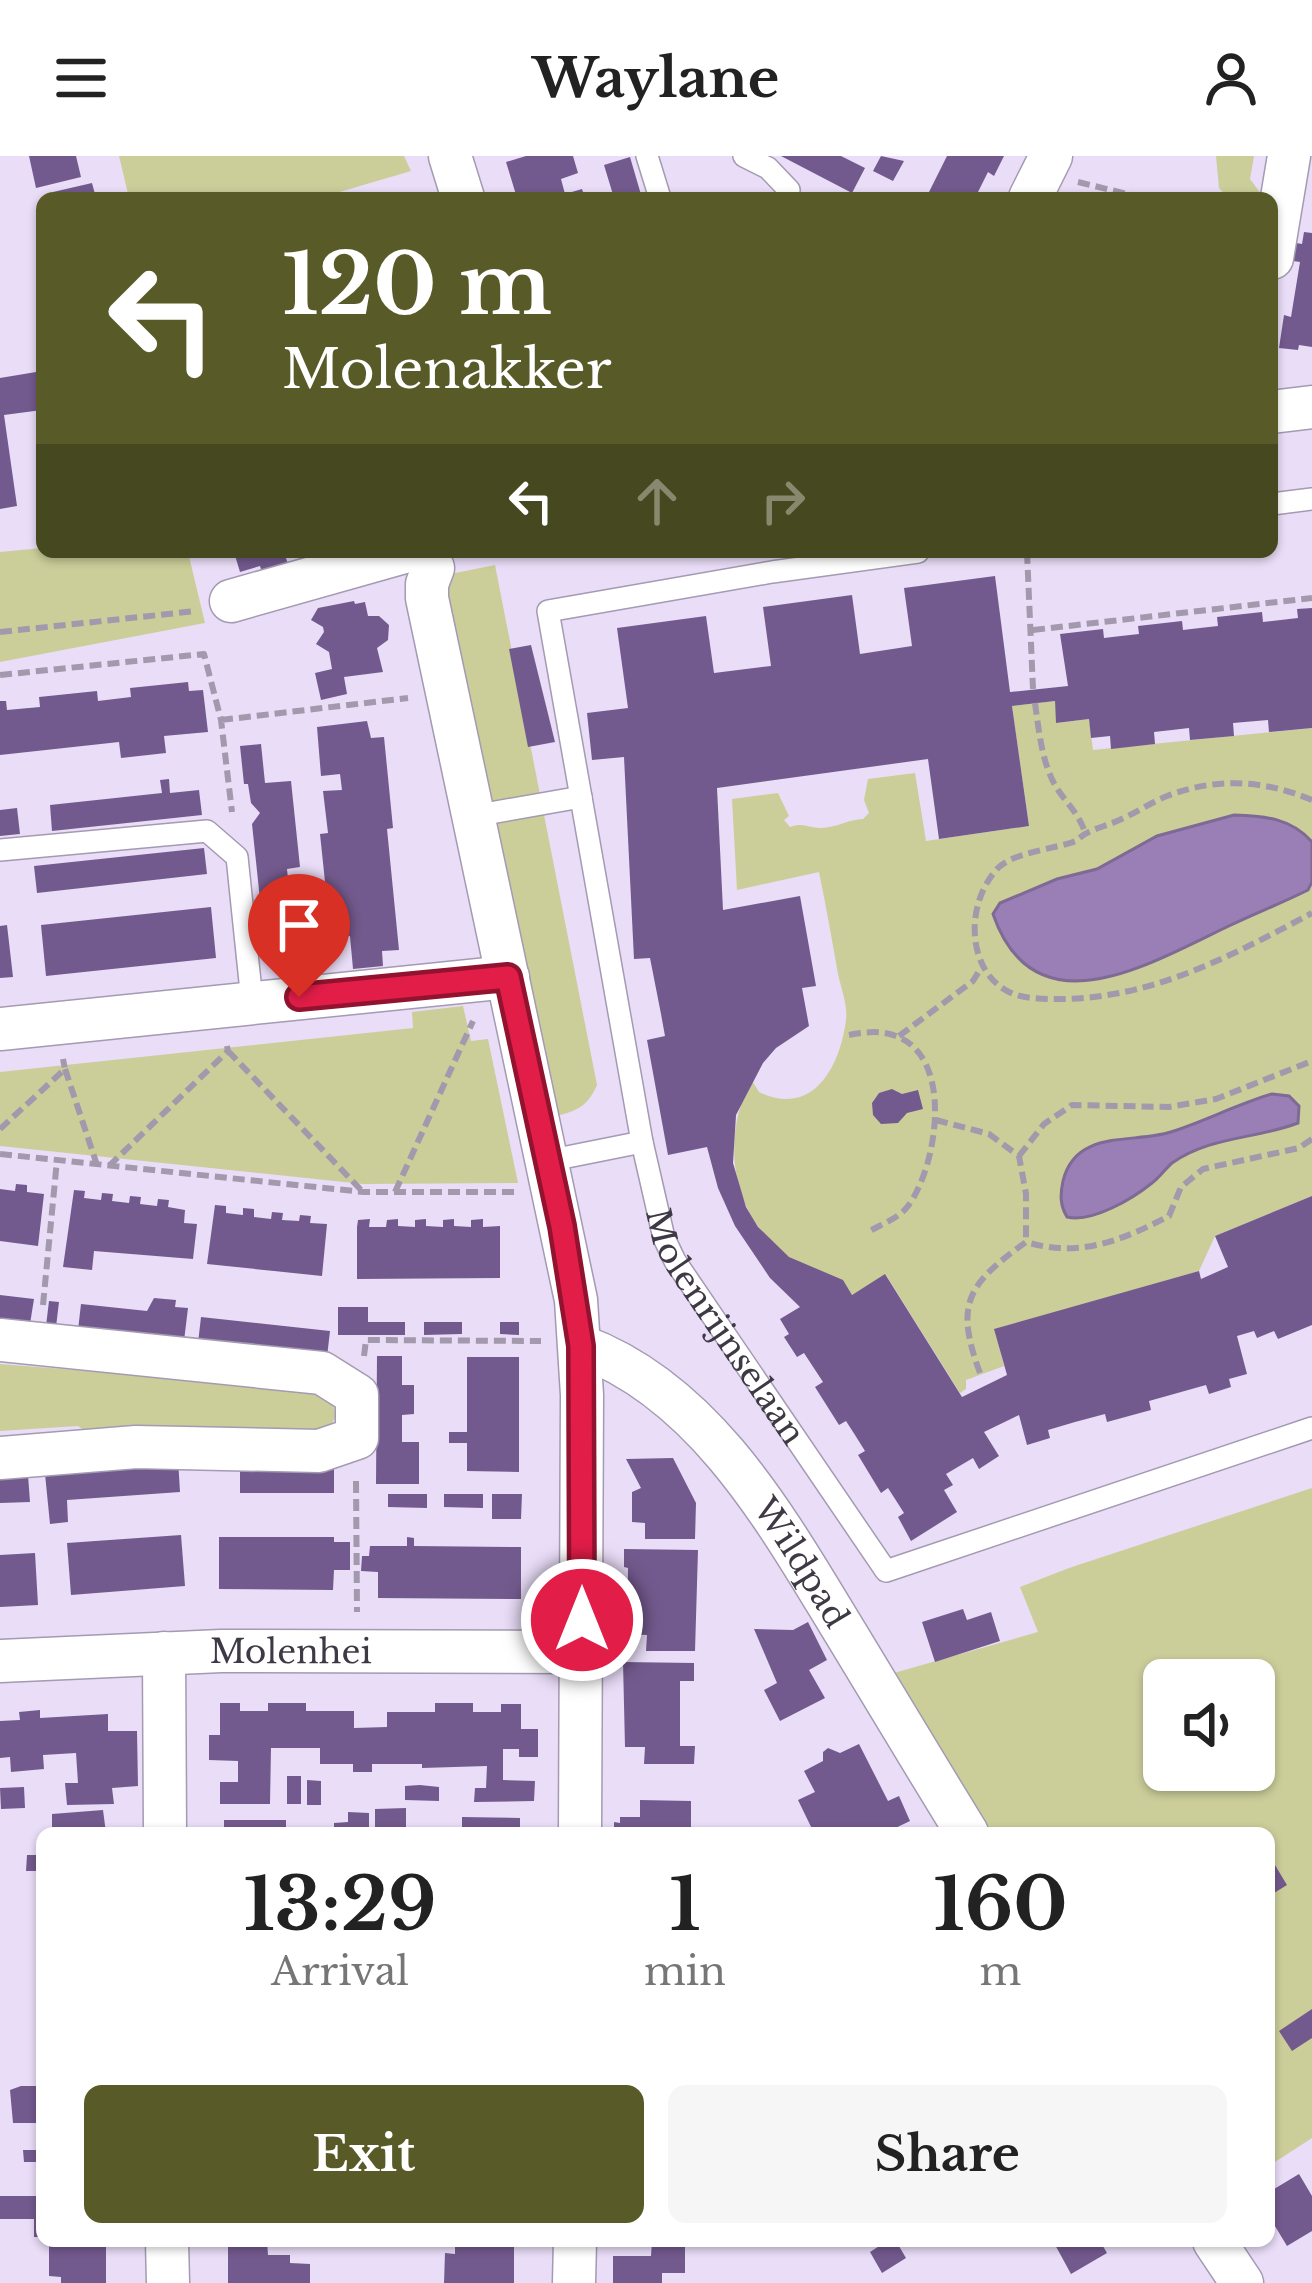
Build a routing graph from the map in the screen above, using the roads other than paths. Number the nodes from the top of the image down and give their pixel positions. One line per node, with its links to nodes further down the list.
1 (450, 156): 5 (street)
2 (647, 156): 6 (lane)
3 (744, 156): 7 (lane)
4 (1289, 156): 8 (street)
5 (461, 192)
6 (658, 192)
7 (789, 192)
8 (1278, 222)
9 (1312, 407): 10 (street)
10 (1278, 411)
11 (1312, 499): 12 (lane)
12 (1278, 503)
13 (418, 558): 17 (street)
14 (427, 558): 19 (street)
15 (830, 558): 16 (lane)
16 (771, 562): 18 (lane, Molenrijnselaan)
17 (231, 601)
18 (581, 797): 19 (lane); 24 (lane, Molenrijnselaan)
19 (473, 816): 21 (street)
20 (0, 850): 22 (lane)
21 (500, 979): 22 (street); 25 (street)
22 (237, 1003): 23 (street)
23 (0, 1029)
24 (642, 1142): 25 (lane); 28 (lane, Molenrijnselaan)
25 (551, 1177): 27 (street)
26 (20, 1342): 29 (street)
27 (581, 1346): 30 (street); 35 (street, Wildpad)
28 (1312, 1428)
29 (0, 1458)
30 (581, 1652): 31 (street, Molenhei); 34 (street)
31 (164, 1653): 32 (street, Molenhei); 33 (street)
32 (0, 1661)
33 (165, 1827)
34 (580, 1827)
35 (963, 1827)
36 (167, 2247): 39 (street)
37 (574, 2247): 40 (street)
38 (1218, 2247): 41 (street)
39 (168, 2283)
40 (574, 2283)
41 (1242, 2283)

